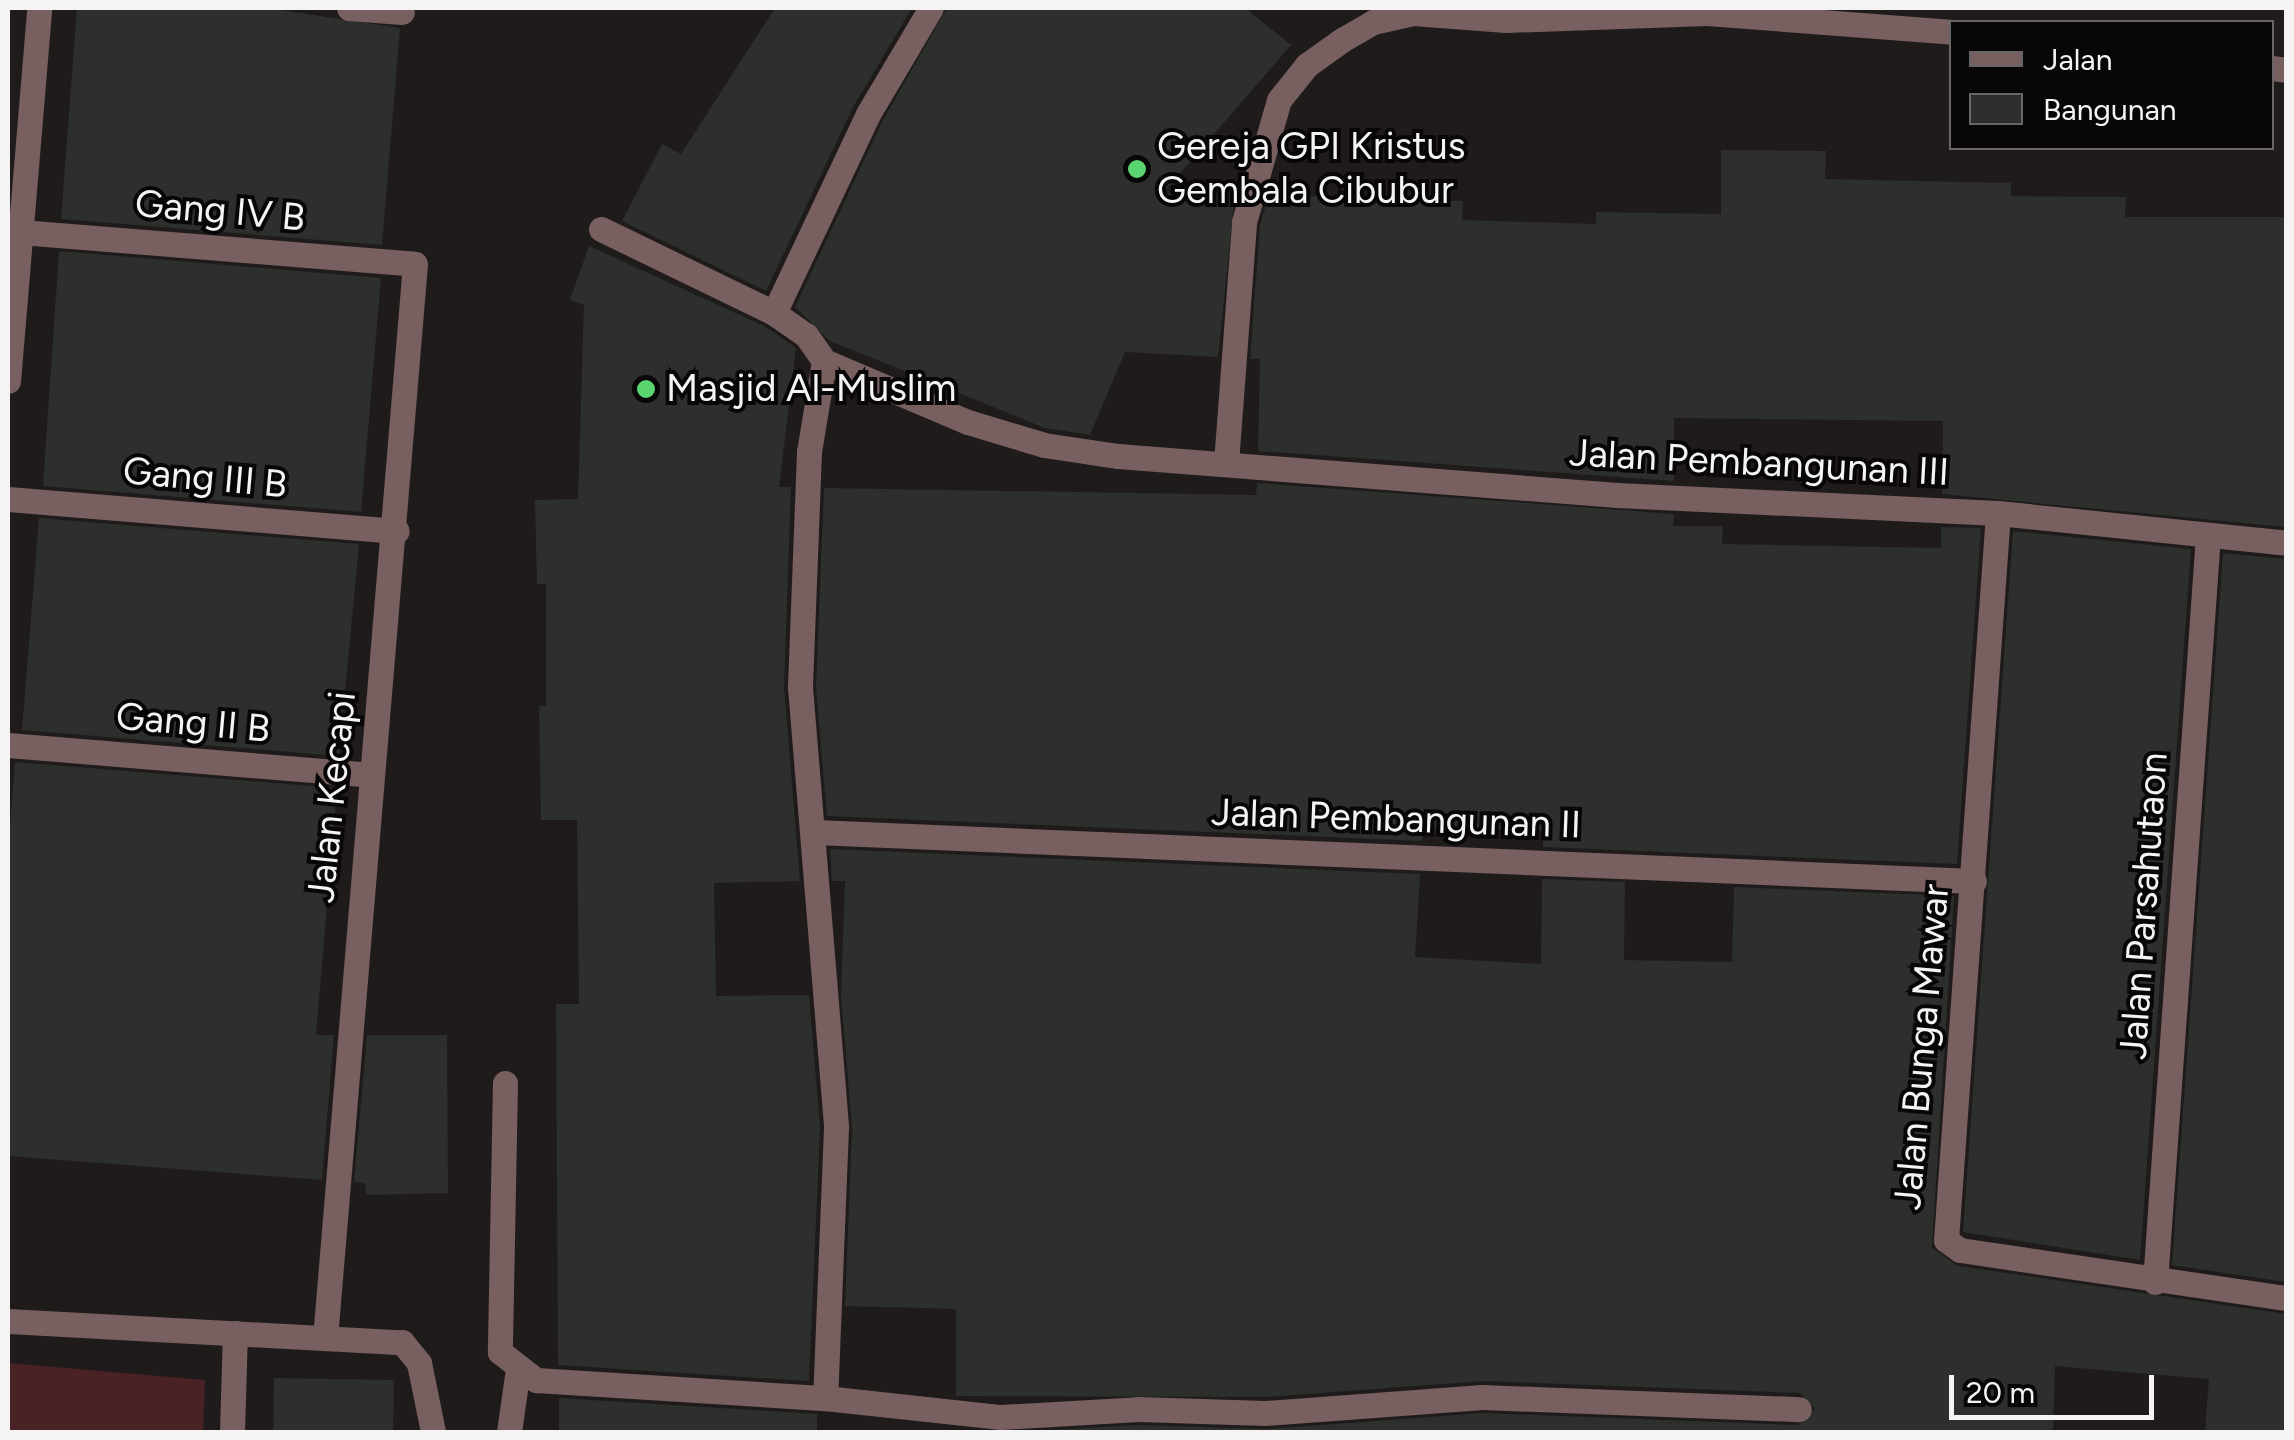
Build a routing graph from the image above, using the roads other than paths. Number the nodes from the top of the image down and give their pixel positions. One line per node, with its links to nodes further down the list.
1 (38, 8): 8 (street)
2 (349, 8): 4 (street)
3 (931, 8): 10 (street)
4 (402, 12)
5 (1860, 15): 6 (street); 13 (street)
6 (1949, 31)
7 (601, 229): 10 (street)
8 (13, 232): 9 (street, Gang IV B); 12 (street)
9 (415, 264): 16 (street, Jalan Kecapi)
10 (774, 313): 11 (street)
11 (824, 361): 13 (street, Jalan Pembangunan III); 21 (street)
12 (8, 381)
13 (1226, 463): 15 (street, Jalan Pembangunan III)
14 (8, 499): 16 (street, Gang III B)
15 (1998, 513): 17 (street, Jalan Pembangunan III); 22 (street, Jalan Bunga Mawar)
16 (397, 531): 20 (street, Jalan Kecapi)
17 (2208, 536): 18 (street, Jalan Pembangunan III); 24 (street, Jalan Parsahutaon)
18 (2286, 543)
19 (8, 745): 20 (street, Gang II B)
20 (372, 775): 28 (street, Jalan Kecapi)
21 (814, 832): 22 (street, Jalan Pembangunan II); 30 (street)
22 (1974, 882): 24 (street, Jalan Bunga Mawar)
23 (505, 1083): 29 (street)
24 (2155, 1282): 25 (street, Jalan Bunga Mawar)
25 (2286, 1298)
26 (8, 1321): 27 (street)
27 (236, 1332): 28 (street); 33 (street)
28 (325, 1338): 34 (street)
29 (518, 1369): 30 (street); 35 (street)
30 (825, 1398): 32 (street)
31 (1799, 1410): 32 (street)
32 (1002, 1425)
33 (232, 1432)
34 (433, 1432)
35 (509, 1432)

